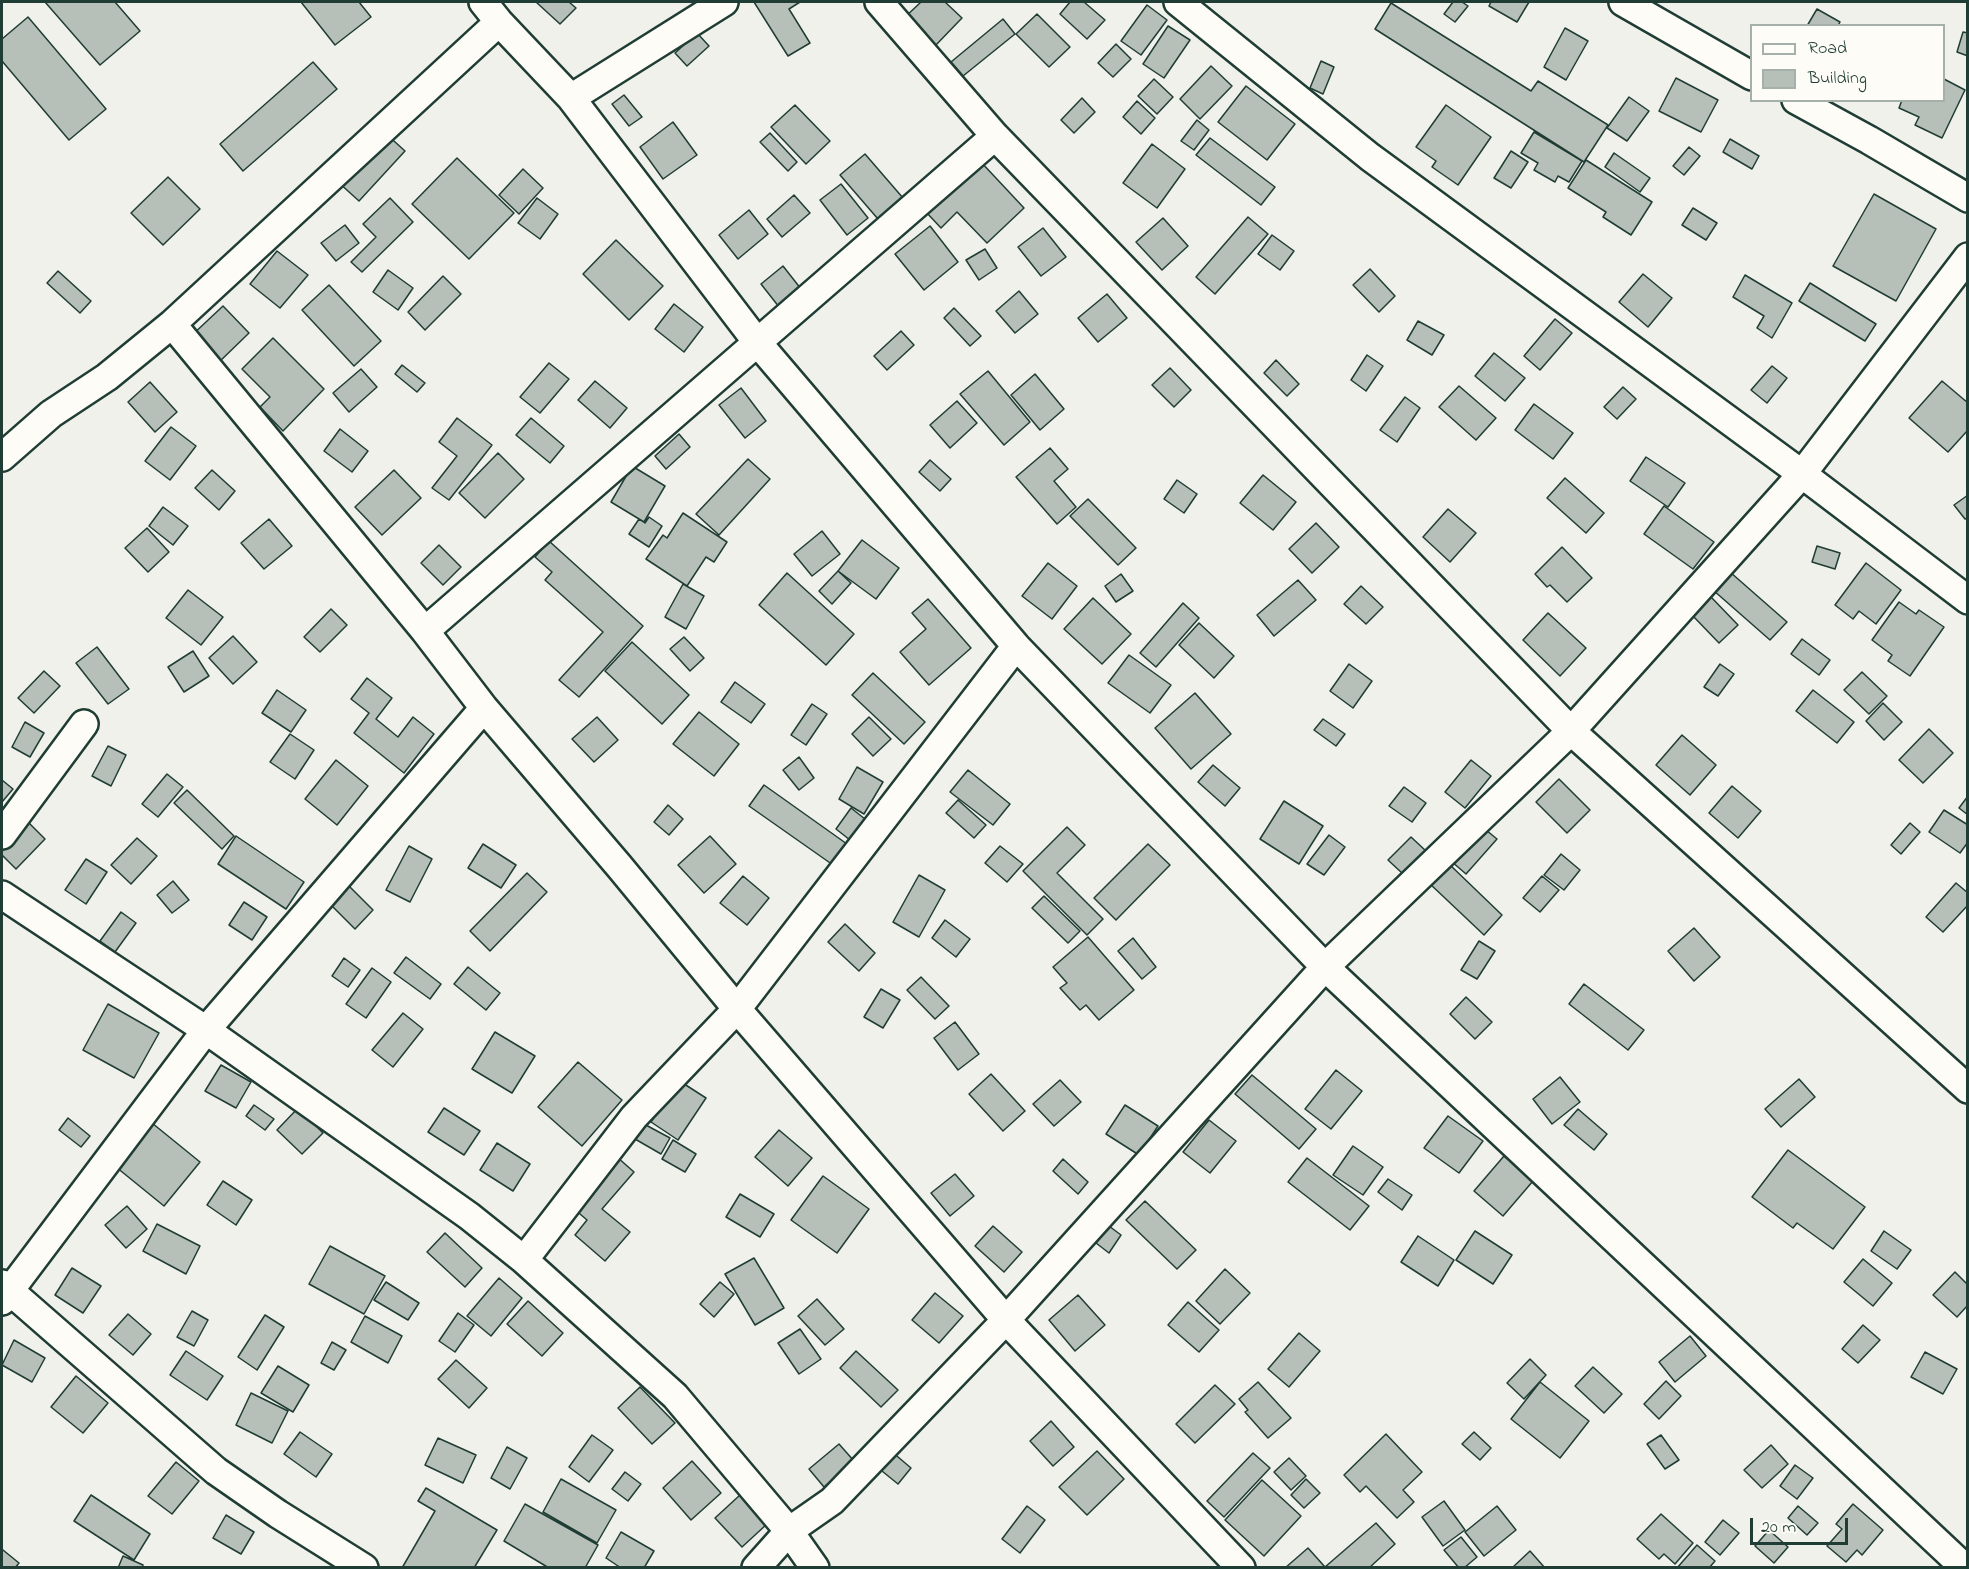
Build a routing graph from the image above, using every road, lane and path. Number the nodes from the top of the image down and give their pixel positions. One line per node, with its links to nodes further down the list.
1 (724, 2): 7 (street)
2 (879, 2): 9 (street)
3 (1178, 2): 15 (street)
4 (1623, 2): 6 (street)
5 (491, 12): 7 (street); 12 (street)
6 (1750, 75)
7 (571, 98): 13 (street)
8 (1800, 102): 10 (street)
9 (994, 135): 13 (street); 21 (street)
10 (1968, 198)
11 (1968, 257): 15 (street)
12 (172, 324): 14 (street); 17 (street)
13 (757, 342): 17 (street); 18 (street)
14 (2, 457)
15 (1802, 474): 16 (street); 21 (street)
16 (1968, 600)
17 (425, 631): 19 (street)
18 (1016, 646): 24 (street); 25 (street)
19 (484, 708): 25 (street); 26 (street)
20 (84, 724): 22 (street)
21 (1571, 731): 24 (street); 27 (street)
22 (2, 835)
23 (2, 895): 26 (street)
24 (1325, 967): 30 (street); 36 (street)
25 (737, 1009): 28 (street); 30 (street)
26 (206, 1030): 28 (street); 29 (street)
27 (1968, 1089)
28 (524, 1260): 31 (street)
29 (4, 1292): 32 (street)
30 (1006, 1320): 31 (street); 35 (street)
31 (789, 1531): 33 (street); 34 (street)
32 (364, 1568)
33 (756, 1568)
34 (815, 1568)
35 (1241, 1568)
36 (1965, 1568)

